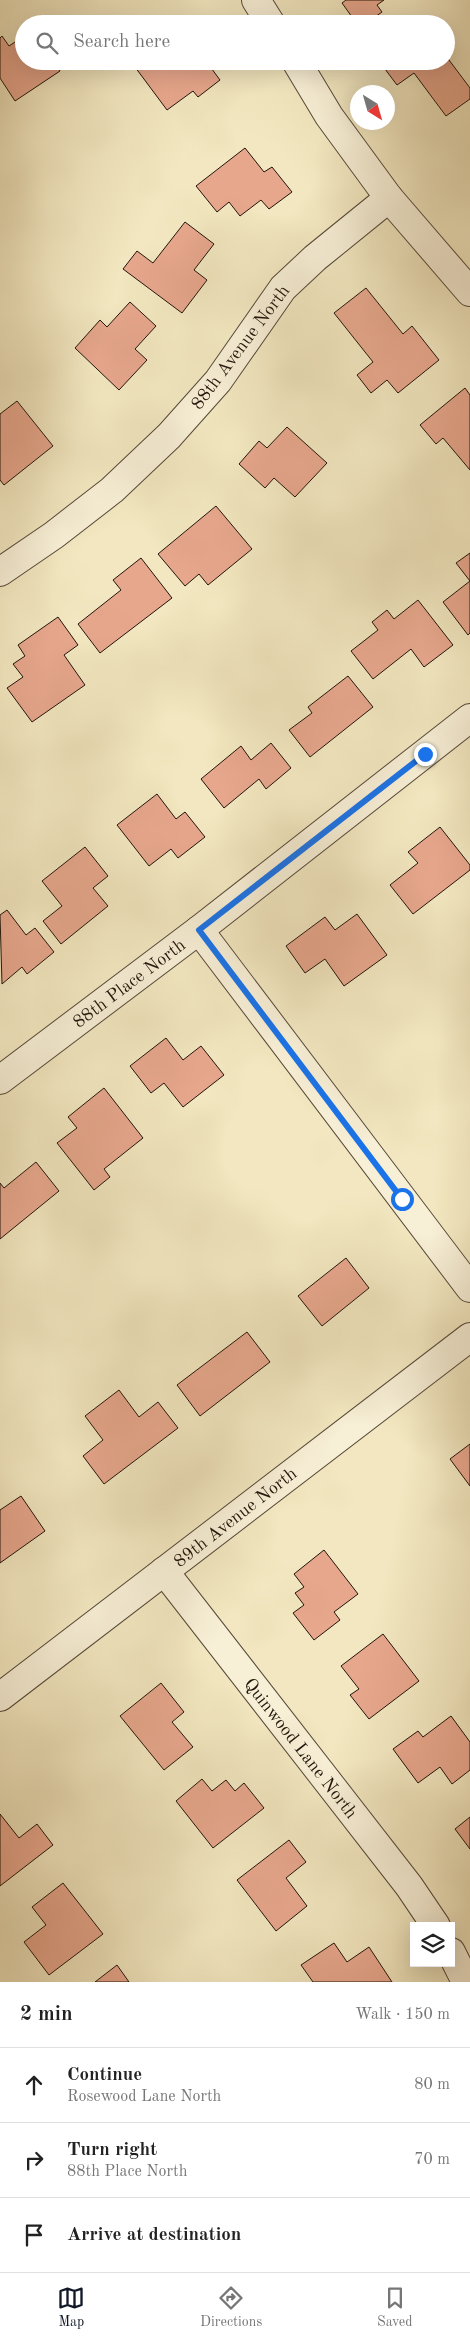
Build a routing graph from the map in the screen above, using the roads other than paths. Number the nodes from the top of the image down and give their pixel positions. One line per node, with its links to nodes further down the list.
1 (256, 0): 2 (street)
2 (266, 15)
3 (301, 70): 4 (street)
4 (389, 198): 5 (street); 6 (street, 88th Avenue North)
5 (470, 292)
6 (0, 572)
7 (470, 718): 8 (street, 88th Place North)
8 (199, 930): 9 (street, 88th Place North); 10 (street)
9 (0, 1080)
10 (470, 1288)
11 (470, 1337): 12 (street, 89th Avenue North)
12 (164, 1571): 13 (street, 89th Avenue North); 14 (street, Quinwood Lane North)
13 (0, 1697)
14 (433, 1922)
15 (455, 1960): 16 (street)
16 (466, 1982)

